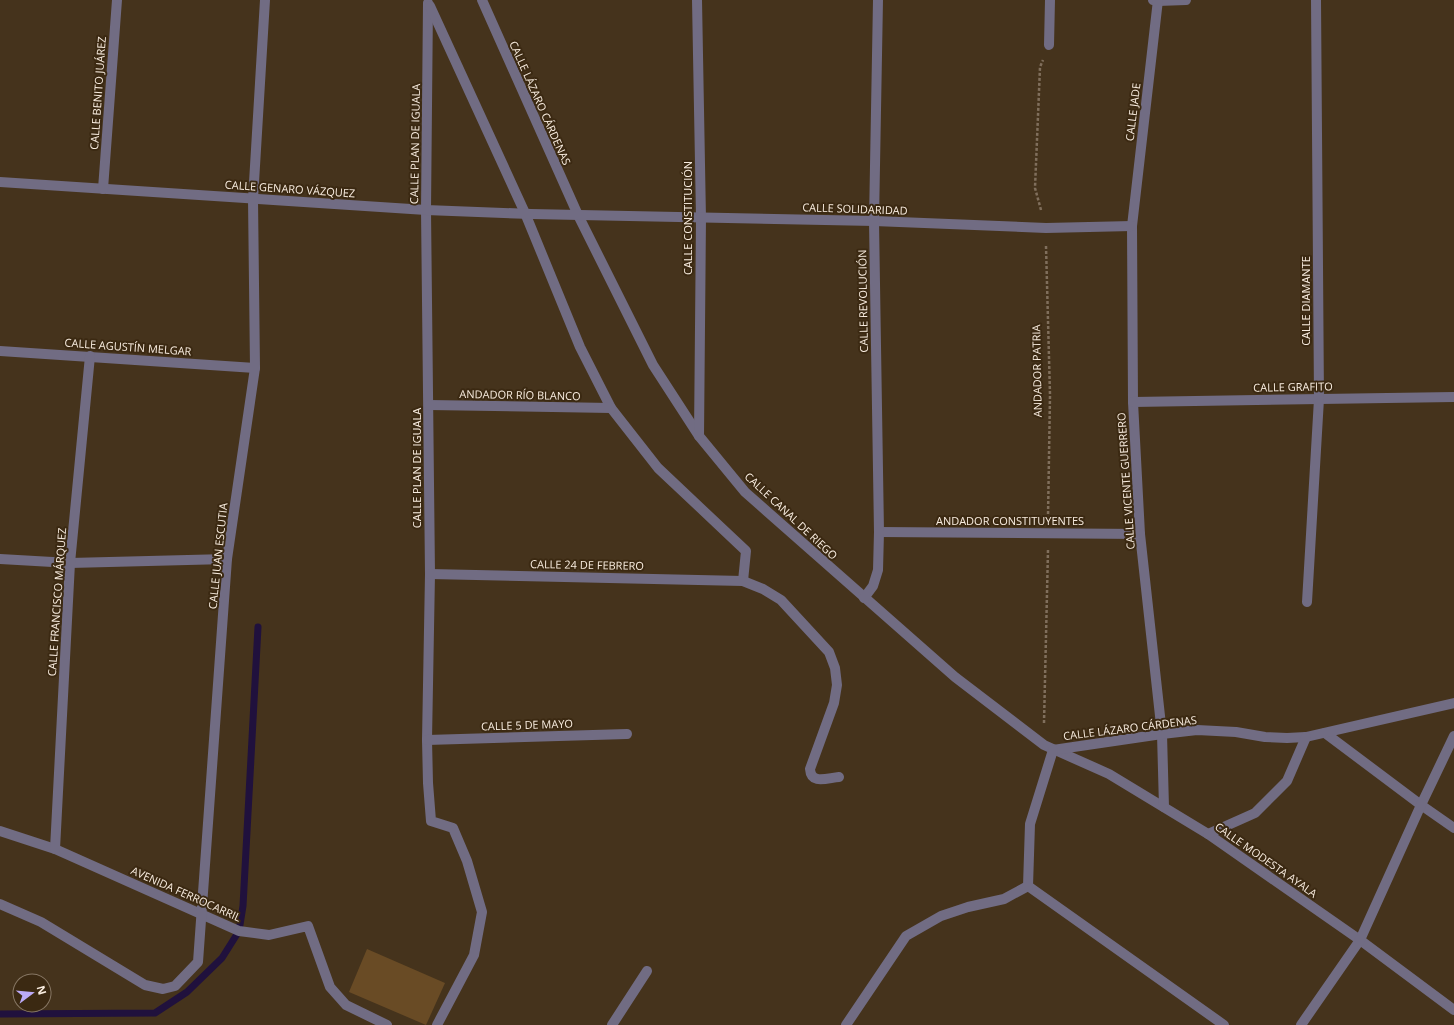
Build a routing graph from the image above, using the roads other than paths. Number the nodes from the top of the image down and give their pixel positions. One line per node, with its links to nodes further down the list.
1 (117, 0): 13 (street, CALLE BENITO JUÁREZ)
2 (265, 0): 14 (street, CALLE JUAN ESCUTIA)
3 (482, 0): 17 (street, CALLE LÁZARO CÁRDENAS)
4 (697, 0): 18 (street, CALLE CONSTITUCIÓN)
5 (878, 0): 19 (street, CALLE REVOLUCIÓN)
6 (1050, 0): 11 (street)
7 (1156, 0): 8 (street); 20 (street, CALLE JADE)
8 (1186, 0)
9 (1316, 0): 25 (street, CALLE DIAMANTE)
10 (428, 1): 15 (street, CALLE PLAN DE IGUALA); 16 (street)
11 (1049, 45)
12 (0, 182): 13 (street, CALLE GENARO VÁZQUEZ)
13 (103, 188): 14 (street, CALLE GENARO VÁZQUEZ)
14 (254, 199): 15 (street, CALLE GENARO VÁZQUEZ); 23 (street, CALLE JUAN ESCUTIA)
15 (426, 210): 16 (street, CALLE GENARO VÁZQUEZ); 27 (street, CALLE PLAN DE IGUALA)
16 (525, 213): 17 (street, CALLE GENARO VÁZQUEZ); 28 (street)
17 (578, 215): 18 (street, CALLE SOLIDARIDAD); 29 (street, CALLE CANAL DE RIEGO)
18 (701, 218): 19 (street, CALLE SOLIDARIDAD); 29 (street, CALLE CONSTITUCIÓN)
19 (874, 221): 20 (street, CALLE SOLIDARIDAD); 30 (street, CALLE REVOLUCIÓN)
20 (1132, 226): 26 (street, CALLE VICENTE GUERRERO)
21 (0, 351): 22 (street, CALLE AGUSTÍN MELGAR)
22 (90, 356): 23 (street, CALLE AGUSTÍN MELGAR); 34 (street, CALLE FRANCISCO MÁRQUEZ)
23 (255, 368): 33 (street, CALLE JUAN ESCUTIA)
24 (1454, 397): 25 (street, CALLE GRAFITO)
25 (1319, 399): 26 (street, CALLE GRAFITO); 38 (street, CALLE DIAMANTE)
26 (1133, 402): 31 (street, CALLE VICENTE GUERRERO)
27 (429, 406): 28 (street, ANDADOR RÍO BLANCO); 35 (street, CALLE PLAN DE IGUALA)
28 (611, 408): 36 (street)
29 (698, 436): 37 (street, CALLE CANAL DE RIEGO)
30 (879, 532): 31 (street, ANDADOR CONSTITUYENTES); 37 (street, CALLE REVOLUCIÓN)
31 (1140, 534): 42 (street, CALLE VICENTE GUERRERO)
32 (0, 559): 34 (street)
33 (227, 559): 34 (street); 56 (street, CALLE JUAN ESCUTIA)
34 (70, 563): 53 (street, CALLE FRANCISCO MÁRQUEZ)
35 (430, 574): 36 (street, CALLE 24 DE FEBRERO); 45 (street, CALLE PLAN DE IGUALA)
36 (743, 581): 47 (street)
37 (864, 598): 46 (street, CALLE CANAL DE RIEGO)
38 (1307, 602)
39 (1454, 703): 40 (street, CALLE LÁZARO CÁRDENAS)
40 (1325, 733): 44 (street, CALLE LÁZARO CÁRDENAS); 48 (street)
41 (627, 734): 45 (street, CALLE 5 DE MAYO)
42 (1162, 734): 44 (street, CALLE LÁZARO CÁRDENAS); 46 (street, CALLE LÁZARO CÁRDENAS); 49 (street, CALLE VICENTE GUERRERO)
43 (1454, 736): 48 (street)
44 (1306, 737): 52 (street)
45 (427, 740): 61 (street, CALLE PLAN DE IGUALA)
46 (1048, 748): 49 (street, CALLE MODESTA AYALA); 54 (street, CALLE LÁZARO CÁRDENAS)
47 (839, 777)
48 (1421, 805): 50 (street); 57 (street)
49 (1164, 807): 52 (street, CALLE MODESTA AYALA)
50 (1454, 828)
51 (0, 831): 53 (street, AVENIDA FERROCARRIL)
52 (1208, 834): 57 (street, CALLE MODESTA AYALA)
53 (55, 849): 56 (street, AVENIDA FERROCARRIL)
54 (1028, 886): 63 (street); 64 (street)
55 (0, 904): 56 (street, CALLE JUAN ESCUTIA)
56 (202, 916): 60 (street, AVENIDA FERROCARRIL)
57 (1360, 940): 59 (street, CALLE MODESTA AYALA); 65 (street)
58 (647, 971): 62 (street)
59 (1454, 1010)
60 (387, 1025)
61 (437, 1025)
62 (612, 1025)
63 (846, 1025)
64 (1224, 1025)
65 (1301, 1025)

